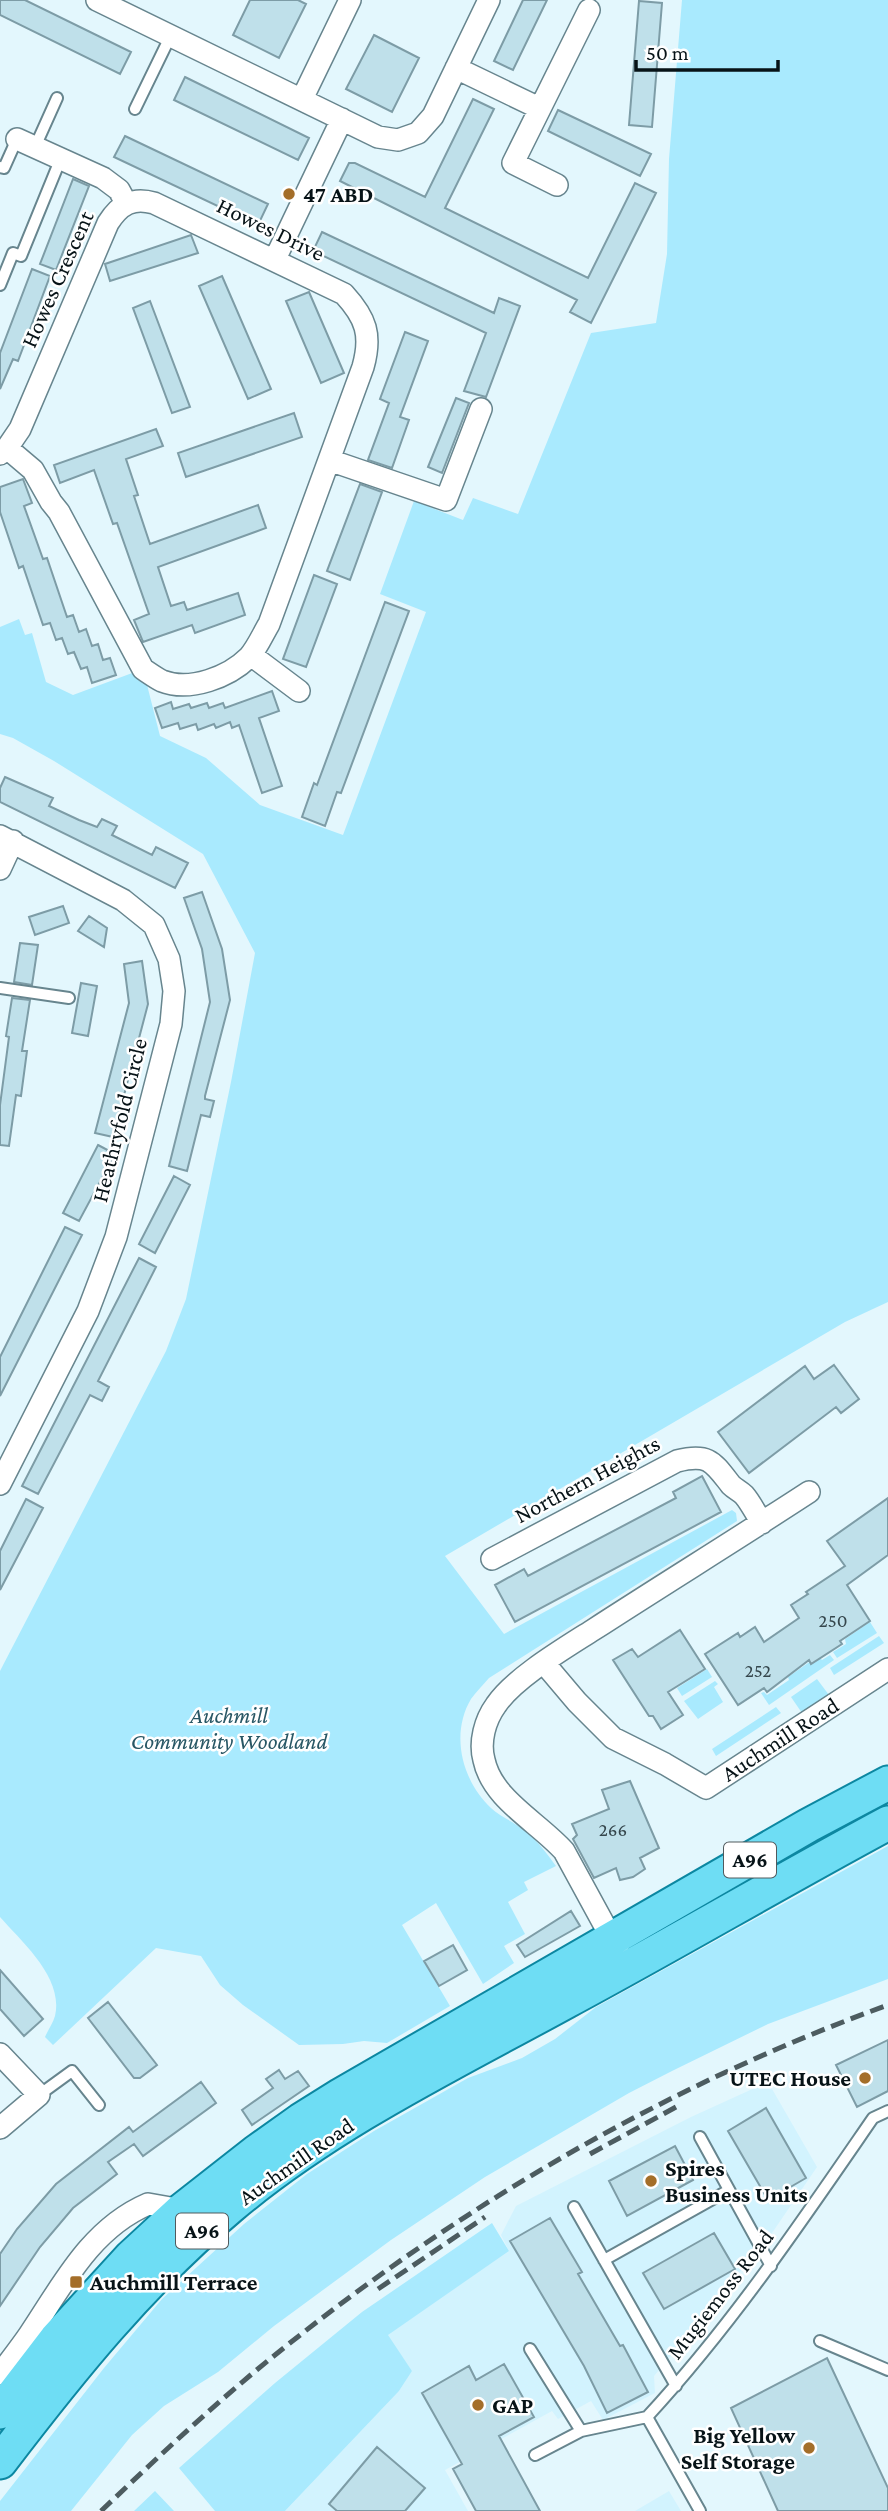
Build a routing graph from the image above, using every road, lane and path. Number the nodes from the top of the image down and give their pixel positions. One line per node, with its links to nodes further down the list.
1 (98, 0): 5 (street)
2 (350, 0): 8 (street)
3 (489, 0): 6 (street)
4 (589, 10): 9 (street)
5 (171, 35): 8 (street); 10 (lane)
6 (456, 68): 9 (street); 11 (street)
7 (57, 98): 12 (lane)
8 (302, 99): 11 (street)
9 (539, 108): 15 (street)
10 (135, 109)
11 (342, 119): 17 (street)
12 (26, 143): 13 (street); 14 (lane)
13 (61, 158): 16 (street); 18 (lane)
14 (0, 167)
15 (556, 185)
16 (126, 203): 17 (street, Howes Drive); 20 (street, Howes Crescent)
17 (275, 259): 21 (street, Howes Drive)
18 (0, 285)
19 (481, 409): 21 (street)
20 (4, 451): 22 (street, Howes Drive)
21 (329, 460): 22 (street, Howes Drive)
22 (251, 655): 23 (street)
23 (299, 691)
24 (6, 839): 25 (street); 28 (street, Heathryfold Circle)
25 (0, 869)
26 (0, 988): 27 (lane)
27 (69, 998)
28 (0, 1483)
29 (809, 1492): 30 (street)
30 (762, 1523): 31 (street, Northern Heights); 32 (street)
31 (492, 1559)
32 (544, 1663): 33 (street, Auchmill Road); 36 (street)
33 (888, 1669)
34 (888, 1783): 36 (main road, Auchmill Road / A96)
35 (888, 1823): 36 (main road, Auchmill Road / A96)
36 (620, 1953): 45 (main road, Auchmill Road / A96); 57 (main road, Auchmill Road / A96)
37 (0, 2054): 38 (street)
38 (39, 2095): 39 (lane); 41 (street)
39 (99, 2105)
40 (888, 2111): 47 (lane, Mugiemoss Road)
41 (0, 2128)
42 (699, 2137): 43 (lane)
43 (729, 2190): 46 (lane); 47 (lane)
44 (574, 2207): 46 (lane)
45 (182, 2210): 51 (street); 53 (main road, Auchmill Road / A96)
46 (604, 2260): 52 (lane)
47 (771, 2266): 52 (lane, Mugiemoss Road)
48 (820, 2341): 50 (lane)
49 (530, 2349): 55 (lane)
50 (888, 2370)
51 (0, 2374)
52 (676, 2386): 54 (lane, Mugiemoss Road)
53 (0, 2412)
54 (647, 2417): 55 (lane); 58 (lane)
55 (581, 2431): 56 (lane)
56 (535, 2455)
57 (0, 2462)
58 (700, 2511)

